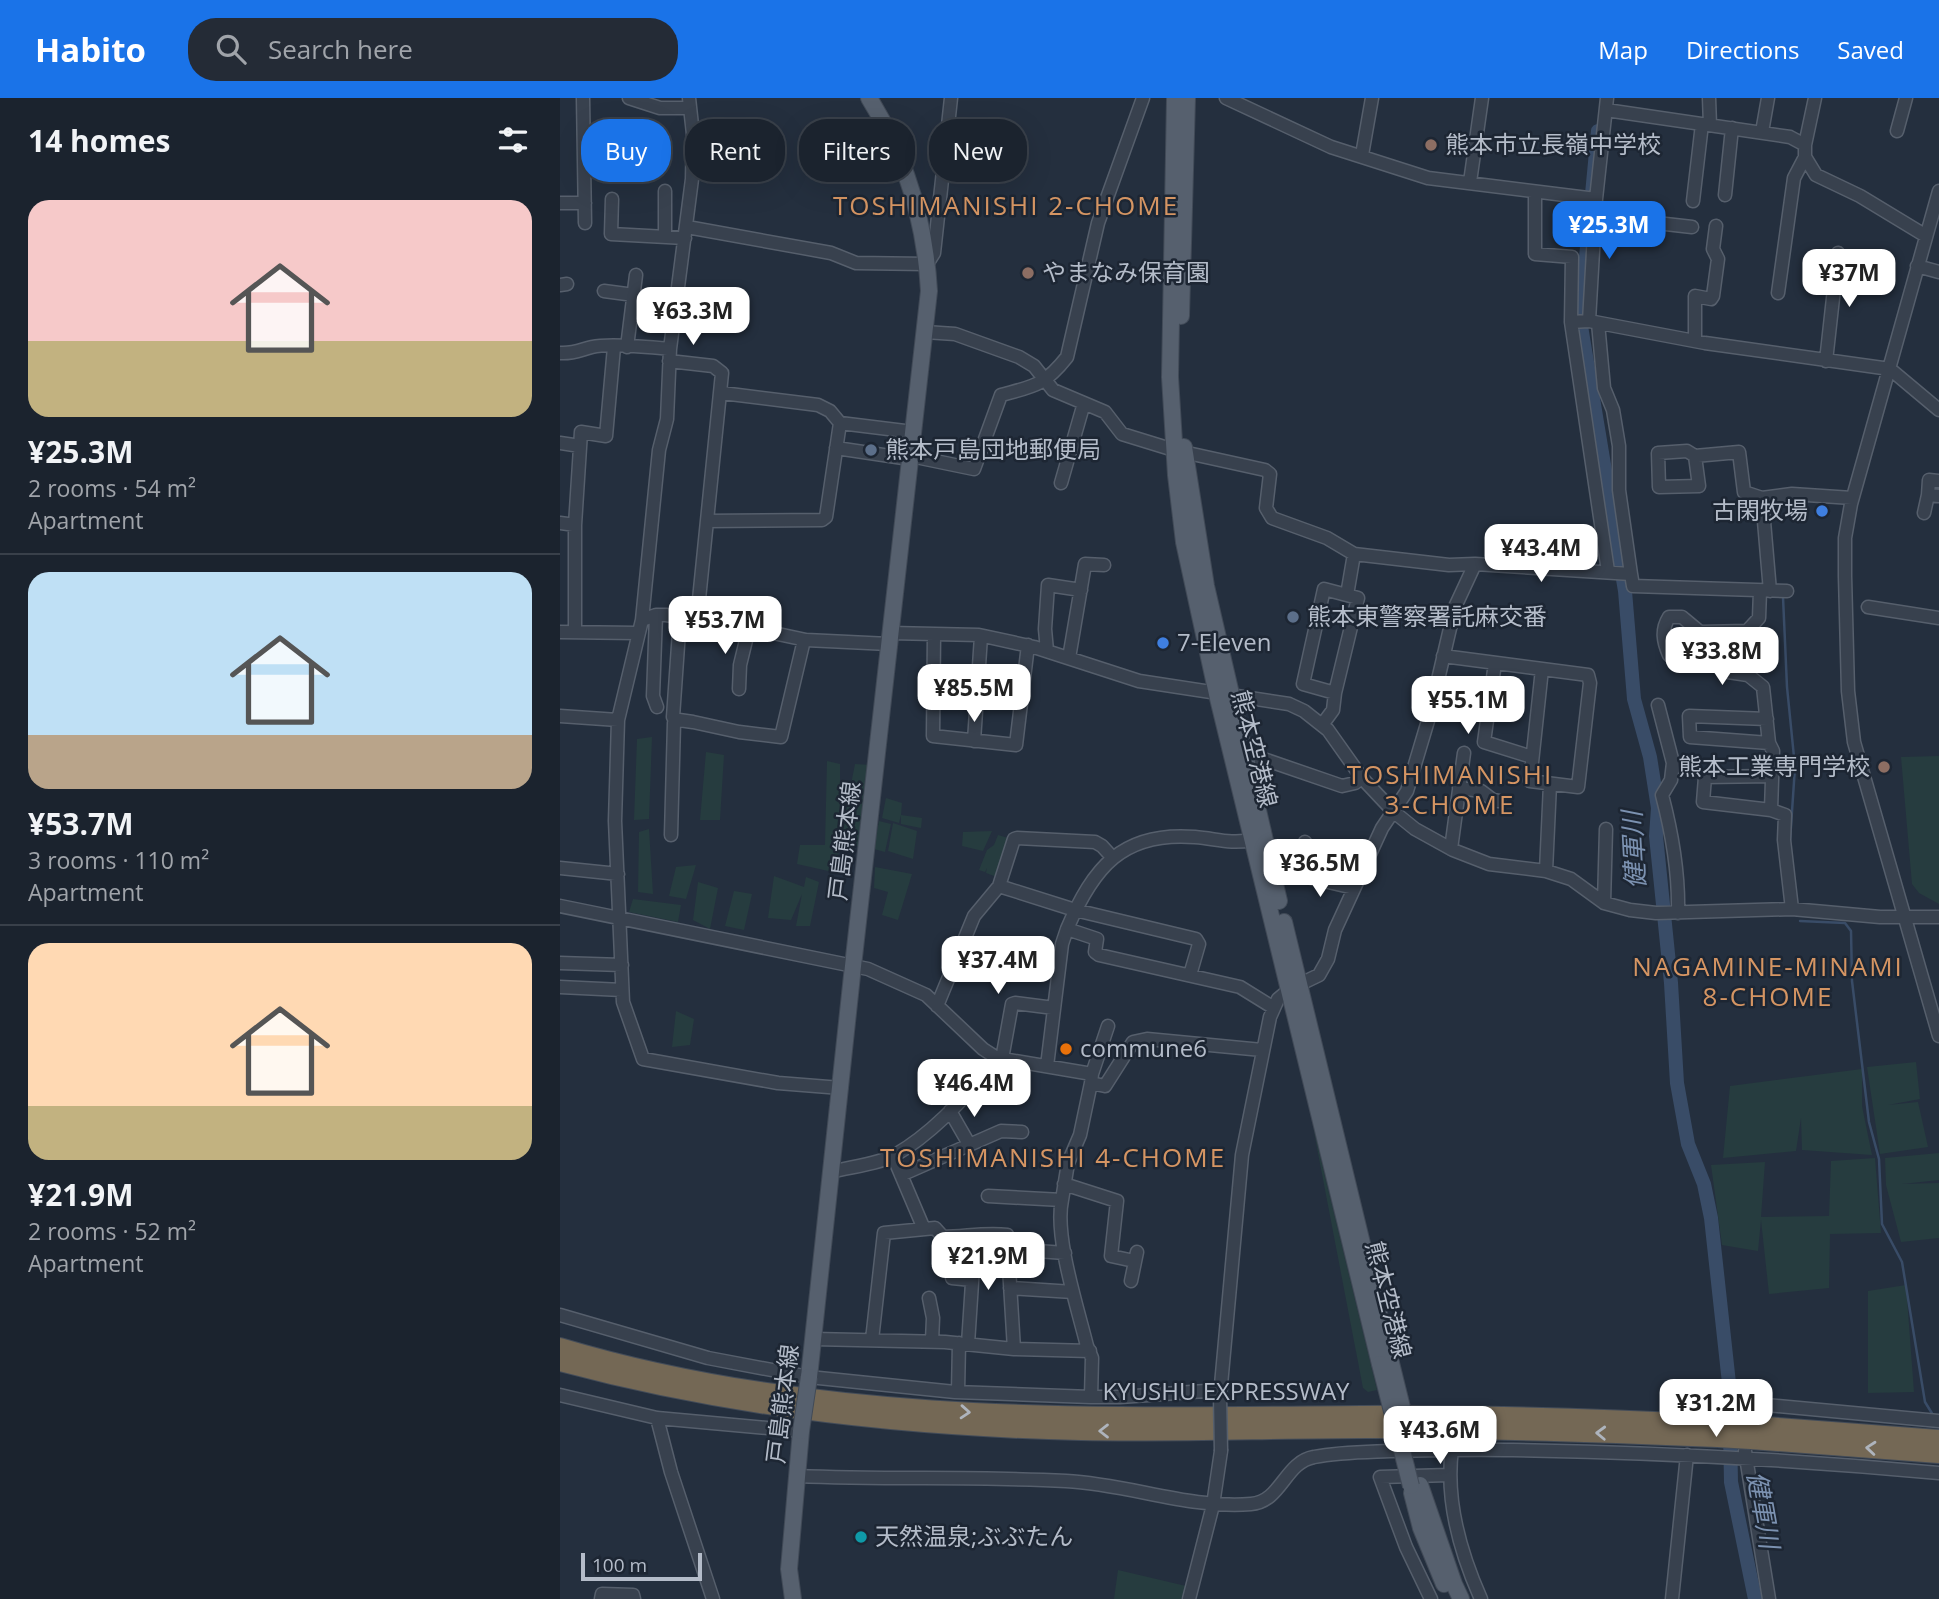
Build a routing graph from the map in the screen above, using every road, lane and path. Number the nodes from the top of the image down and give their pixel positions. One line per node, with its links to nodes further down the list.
1 (583, 98): 31 (street)
2 (629, 98): 15 (street)
3 (869, 98): 41 (main road, 戸島熊本線)
4 (951, 98): 41 (street)
5 (1143, 98): 57 (street)
6 (1175, 98): 66 (main road, 熊本空港線)
7 (1187, 98): 66 (main road, 熊本空港線)
8 (1226, 98): 22 (street)
9 (1372, 98): 22 (street)
10 (1482, 98): 23 (street)
11 (1709, 98): 17 (street)
12 (1768, 98): 20 (street)
13 (1815, 98): 21 (street)
14 (1906, 98): 19 (street)
15 (689, 103): 37 (street)
16 (1607, 104): 17 (street); 29 (street)
17 (1706, 124): 18 (street); 30 (street)
18 (1732, 128): 20 (street); 27 (street)
19 (1897, 131)
20 (1762, 132): 21 (street)
21 (1805, 151): 38 (street); 46 (street)
22 (1362, 155): 23 (street)
23 (1470, 182): 26 (street)
24 (665, 191): 39 (street)
25 (1939, 191): 38 (street)
26 (1535, 192): 29 (street); 48 (street)
27 (1725, 195)
28 (612, 199): 39 (street)
29 (1596, 199): 33 (street)
30 (1693, 201)
31 (585, 203): 32 (street); 34 (street)
32 (560, 204)
33 (1595, 216): 36 (street); 49 (street)
34 (585, 223)
35 (1716, 226): 51 (street)
36 (1692, 227)
37 (686, 232): 39 (street); 41 (street); 54 (street)
38 (1926, 236): 42 (street)
39 (665, 237)
40 (1838, 253): 55 (street)
41 (927, 264): 50 (main road, 戸島熊本線)
42 (1917, 266): 43 (street); 56 (street)
43 (1939, 272)
44 (636, 275): 47 (street)
45 (604, 291): 47 (street)
46 (1778, 293)
47 (634, 295): 52 (street)
48 (1571, 322): 49 (street); 81 (street)
49 (1593, 322): 51 (street); 82 (street)
50 (925, 332): 57 (street); 62 (main road, 戸島熊本線)
51 (1695, 341): 55 (street)
52 (620, 347): 53 (street); 54 (street); 64 (street)
53 (560, 353)
54 (669, 355): 58 (street); 92 (street)
55 (1826, 361): 56 (street)
56 (1890, 369): 60 (street); 73 (street)
57 (1045, 380): 59 (street); 68 (street)
58 (722, 393): 61 (street); 75 (street)
59 (1084, 403): 66 (street); 70 (street)
60 (1939, 410)
61 (840, 424): 62 (street); 65 (street)
62 (913, 432): 68 (main road, 戸島熊本線)
63 (560, 443): 64 (street)
64 (580, 446): 77 (street)
65 (836, 448): 68 (street); 75 (street)
66 (1180, 451): 78 (street); 111 (main road, 熊本空港線)
67 (1695, 456): 72 (street)
68 (911, 457): 100 (main road, 戸島熊本線)
69 (1939, 481): 71 (street)
70 (1061, 483)
71 (1933, 495): 74 (street)
72 (1762, 498): 73 (street); 84 (street)
73 (1852, 498): 150 (street)
74 (1924, 513)
75 (707, 520): 91 (street)
76 (560, 523): 77 (street)
77 (575, 525): 96 (street)
78 (1354, 554): 79 (street); 86 (street)
79 (1475, 564): 81 (street); 104 (street)
80 (1104, 565): 83 (street)
81 (1608, 571): 82 (street)
82 (1631, 575): 84 (street)
83 (1081, 590): 103 (street); 105 (street)
84 (1765, 591): 85 (street); 94 (street)
85 (1787, 591)
86 (1347, 595): 110 (street); 110 (street)
87 (1868, 607): 90 (street)
88 (656, 615): 89 (street); 92 (street); 113 (street)
89 (680, 617): 91 (street); 117 (street)
90 (1939, 618)
91 (697, 619): 93 (street)
92 (642, 620): 97 (street)
93 (749, 628): 101 (street); 109 (street)
94 (1747, 631): 108 (street); 108 (street)
95 (560, 632): 96 (street)
96 (575, 632): 97 (street)
97 (637, 634): 116 (street)
98 (934, 634): 99 (street); 100 (street); 119 (street)
99 (981, 636): 102 (street); 119 (street)
100 (890, 638): 101 (street); 156 (main road, 戸島熊本線)
101 (804, 640): 117 (street)
102 (1028, 645): 103 (street); 119 (street)
103 (1047, 651): 105 (street)
104 (1443, 656): 106 (street); 130 (street)
105 (1069, 658): 111 (street)
106 (1495, 663): 107 (street); 123 (street)
107 (1542, 669): 123 (street); 126 (street)
108 (1748, 676): 115 (street)
109 (739, 689)
110 (1335, 693): 118 (street)
111 (1224, 694): 118 (street); 121 (main road, 熊本空港線); 133 (main road, 熊本空港線)
112 (1658, 705): 148 (street)
113 (657, 707)
114 (560, 716): 116 (street)
115 (1767, 719): 120 (street); 120 (street)
116 (618, 720): 140 (street)
117 (676, 722): 132 (street)
118 (1322, 725): 125 (street)
119 (974, 741)
120 (1769, 743): 124 (street)
121 (1246, 753): 125 (street); 137 (main road, 熊本空港線)
122 (1464, 753): 127 (street)
123 (1532, 757): 126 (street)
124 (1772, 776): 129 (street); 129 (street)
125 (1362, 778): 130 (street)
126 (1550, 783): 139 (street)
127 (1459, 788): 128 (street); 135 (street)
128 (1499, 801)
129 (1770, 810): 146 (street)
130 (1394, 812): 135 (street); 143 (street)
131 (1606, 829): 144 (street)
132 (671, 835)
133 (1253, 840): 136 (street); 158 (main road, 熊本空港線)
134 (1305, 842): 141 (street)
135 (1451, 849): 139 (street)
136 (1112, 857): 142 (street); 147 (street)
137 (1272, 867): 141 (street); 158 (main road, 熊本空港線)
138 (560, 868): 140 (street)
139 (1546, 871): 144 (street)
140 (618, 874): 151 (street)
141 (1294, 874): 143 (street)
142 (999, 886): 147 (street); 162 (street)
143 (1354, 888): 158 (street)
144 (1604, 903): 148 (street)
145 (560, 906): 151 (street)
146 (1792, 909): 148 (street); 150 (street)
147 (1075, 910): 152 (street); 157 (street)
148 (1678, 913)
149 (1939, 917): 150 (street)
150 (1905, 918): 166 (street)
151 (621, 919): 155 (street); 156 (street)
152 (1067, 929): 157 (street); 164 (street)
153 (560, 963): 154 (street)
154 (600, 964): 155 (street); 160 (street)
155 (622, 965): 161 (street)
156 (853, 965): 162 (street); 171 (main road, 戸島熊本線)
157 (1190, 975): 163 (street)
158 (1294, 986): 163 (street); 217 (main road, 熊本空港線, bridge)
159 (560, 987): 160 (street)
160 (599, 989): 161 (street)
161 (622, 990): 171 (street)
162 (937, 1006): 168 (street)
163 (1274, 1008): 167 (street)
164 (1054, 1009): 168 (street); 169 (street)
165 (1108, 1026): 170 (street)
166 (1939, 1036)
167 (1262, 1051): 170 (street); 202 (street)
168 (1000, 1059): 169 (street); 172 (street)
169 (1047, 1066): 170 (street)
170 (1091, 1079): 178 (street)
171 (841, 1088): 176 (main road, 戸島熊本線)
172 (950, 1111): 174 (street); 175 (street)
173 (1022, 1132): 174 (street)
174 (969, 1144): 177 (street)
175 (893, 1156): 176 (street); 177 (street)
176 (831, 1172): 192 (main road, 戸島熊本線)
177 (901, 1175): 181 (street)
178 (1065, 1184): 180 (street); 187 (street)
179 (988, 1196): 180 (street)
180 (1062, 1200): 184 (street)
181 (924, 1229): 182 (street); 193 (street)
182 (975, 1237): 183 (street); 186 (street)
183 (1007, 1249): 184 (street); 188 (street)
184 (1065, 1253): 189 (street)
185 (952, 1278): 186 (street)
186 (972, 1280): 195 (street)
187 (1131, 1282)
188 (1010, 1288): 189 (street); 197 (street)
189 (1073, 1292): 198 (street)
190 (929, 1298): 194 (street)
191 (560, 1315): 200 (street)
192 (814, 1339): 193 (street); 200 (main road, 戸島熊本線)
193 (872, 1340): 194 (street)
194 (932, 1342): 195 (street)
195 (963, 1344): 197 (street); 201 (street)
196 (560, 1347): 208 (highway, KYUSHU EXPRESSWAY, one-way to 208)
197 (1014, 1349): 198 (street)
198 (1090, 1352): 204 (street)
199 (560, 1362): 208 (highway, KYUSHU EXPRESSWAY, one-way to 199)
200 (809, 1377): 201 (street); 207 (main road, 戸島熊本線, bridge)
201 (958, 1392): 204 (street)
202 (1220, 1393): 204 (street); 218 (street, bridge)
203 (560, 1395): 205 (street)
204 (1091, 1397)
205 (657, 1418): 207 (street); 221 (street)
206 (1939, 1420): 210 (street)
207 (801, 1431): 216 (main road, 戸島熊本線)
208 (1718, 1431): 210 (highway, KYUSHU EXPRESSWAY, bridge)
209 (1939, 1438): 210 (highway, KYUSHU EXPRESSWAY)
210 (1749, 1441): 212 (highway, KYUSHU EXPRESSWAY, one-way to 210); 213 (street); 214 (street); 229 (street)
211 (1452, 1449): 213 (street); 215 (street); 218 (street)
212 (1939, 1454)
213 (1687, 1455): 228 (street)
214 (1939, 1473)
215 (1449, 1475): 224 (street); 227 (street)
216 (797, 1476): 218 (street); 222 (main road, 戸島熊本線)
217 (1415, 1485): 225 (main road, 熊本空港線); 226 (main road, 熊本空港線)
218 (1213, 1505): 223 (street)
219 (601, 1599): 220 (street)
220 (634, 1599)
221 (713, 1599)
222 (793, 1599)
223 (1189, 1599)
224 (1431, 1599)
225 (1451, 1599)
226 (1461, 1599)
227 (1481, 1599)
228 (1672, 1599)
229 (1769, 1599)

